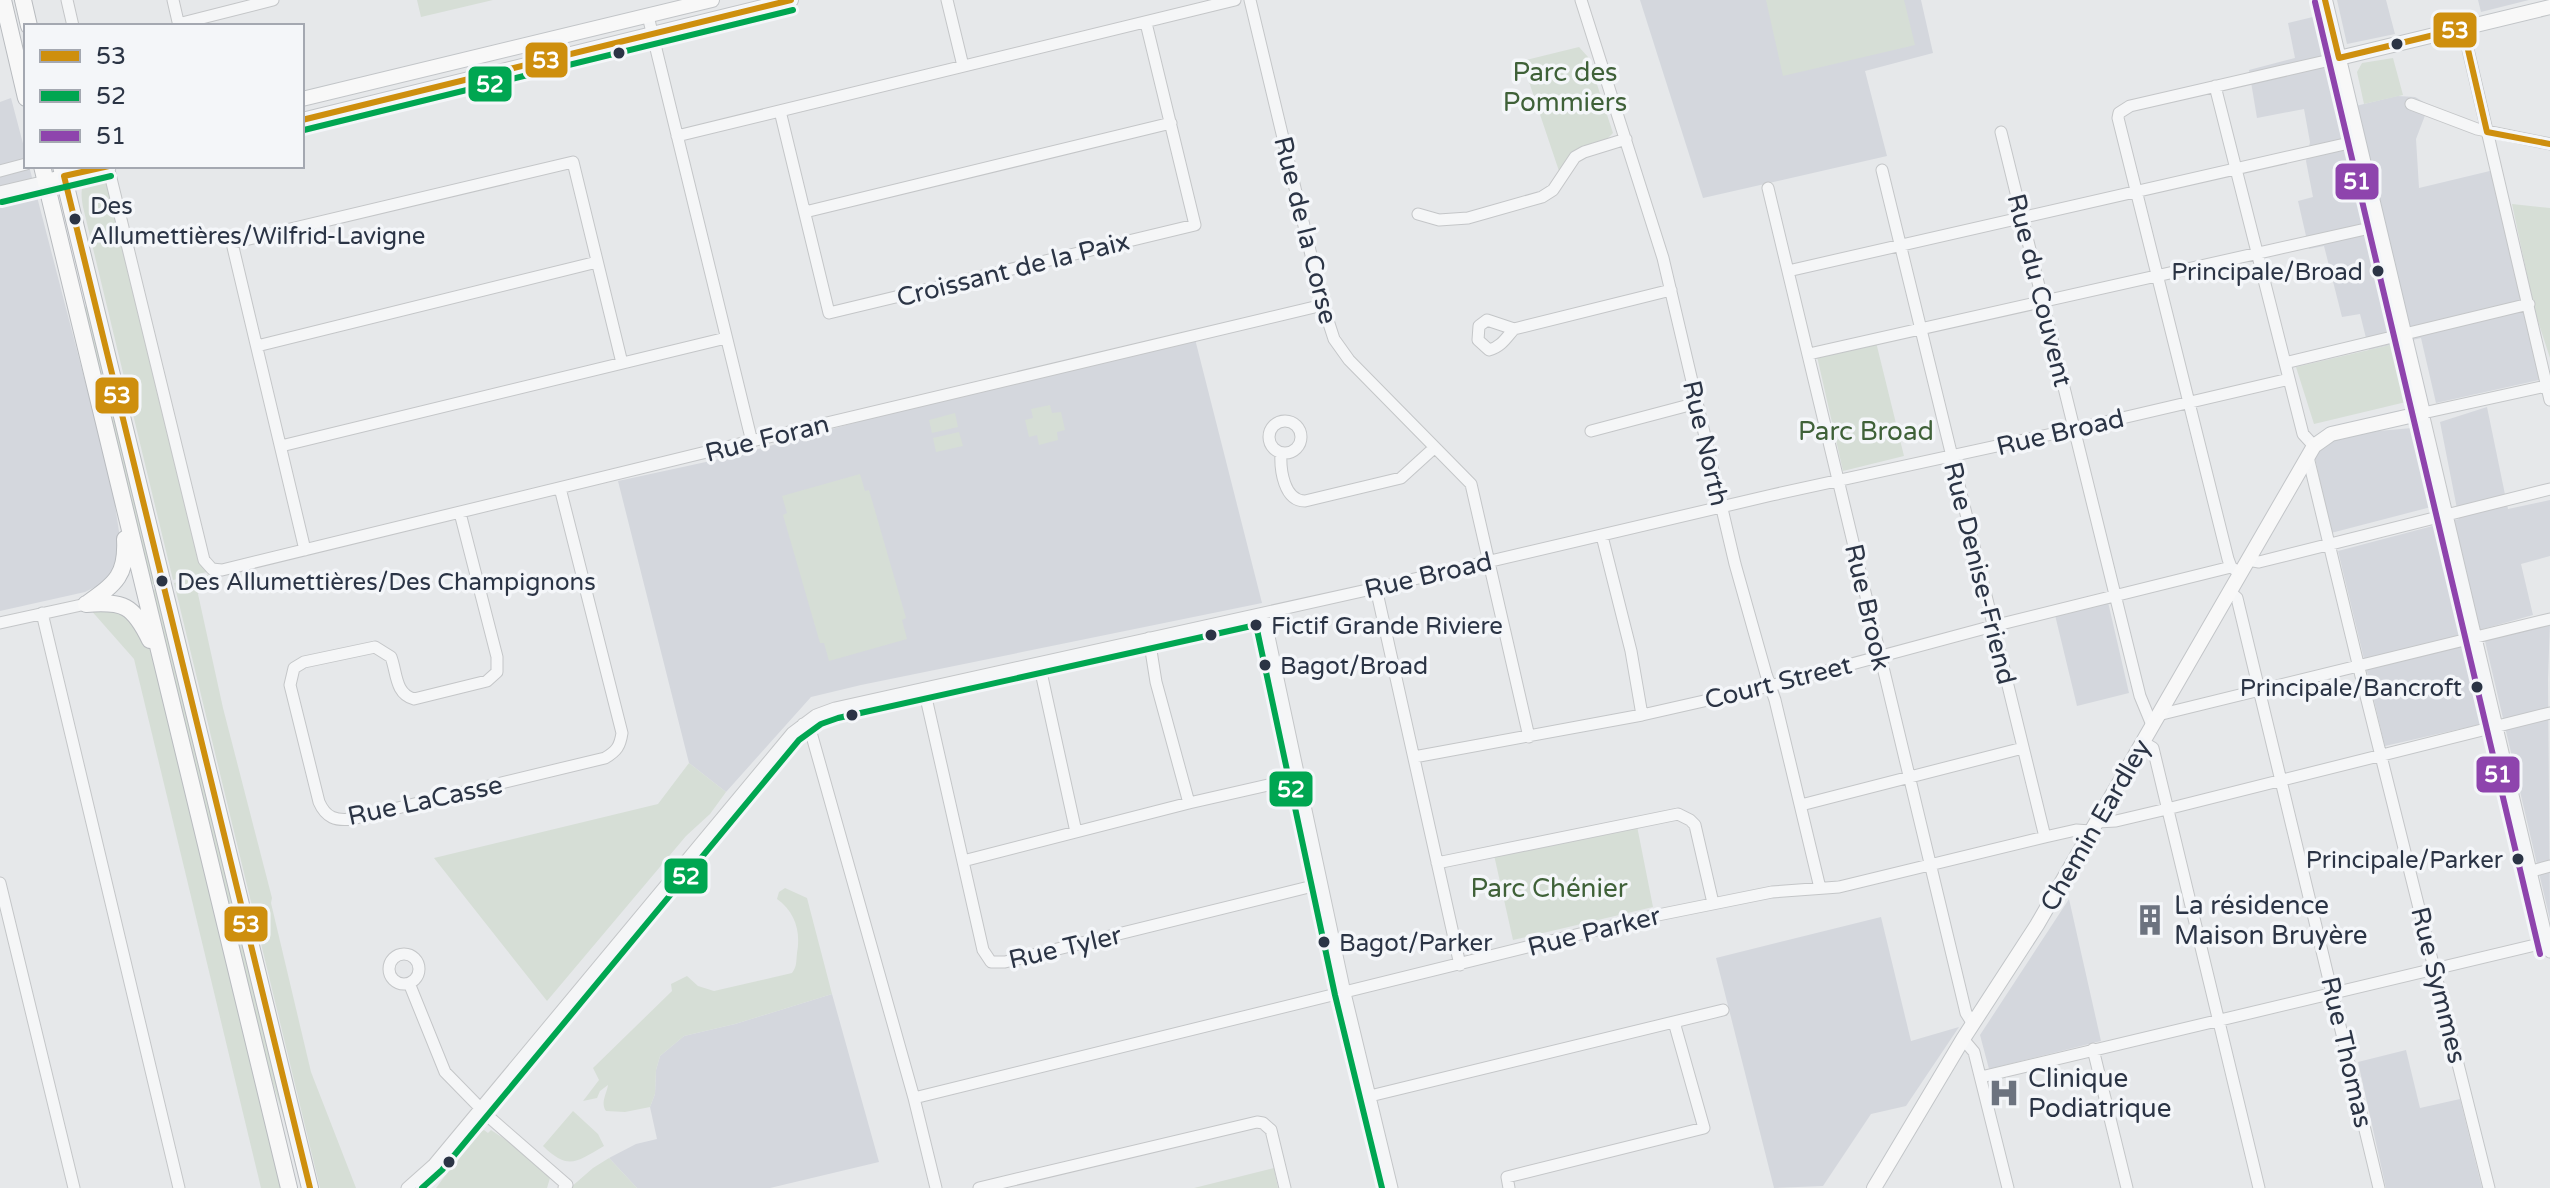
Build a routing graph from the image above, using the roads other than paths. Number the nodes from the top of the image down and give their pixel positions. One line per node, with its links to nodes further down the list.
1 (3, 0): 25 (highway)
2 (23, 0): 16 (highway)
3 (67, 0): 17 (street)
4 (173, 0): 18 (street)
5 (273, 0): 19 (street)
6 (712, 0): 14 (main road)
7 (787, 0): 21 (main road)
8 (947, 0): 23 (street)
9 (1235, 0): 15 (street)
10 (1250, 0): 60 (street, Rue de la Corse)
11 (1581, 0): 34 (street, Rue North)
12 (2325, 0): 22 (main road)
13 (2550, 7): 20 (main road)
14 (648, 16): 21 (street); 26 (main road)
15 (1146, 23): 23 (street); 30 (street, Croissant de la Paix)
16 (29, 24)
17 (73, 24)
18 (178, 24)
19 (182, 24)
20 (2463, 28): 22 (main road); 32 (street)
21 (652, 34): 29 (main road); 33 (street)
22 (2339, 58): 24 (street); 35 (main road)
23 (963, 66): 28 (street)
24 (2215, 86): 40 (street, Rue Symmes); 46 (street)
25 (24, 89)
26 (304, 99)
27 (2411, 104): 32 (street)
28 (780, 111): 33 (street); 48 (street, Croissant de la Paix)
29 (304, 120)
30 (1171, 123): 48 (street); 48 (street, Croissant de la Paix)
31 (2001, 132): 50 (street, Rue du Couvent)
32 (2487, 132): 36 (street); 59 (street)
33 (677, 136): 64 (street)
34 (1626, 139): 49 (street); 57 (street, Rue North)
35 (2358, 141): 40 (street); 51 (main road)
36 (2550, 144)
37 (24, 165): 42 (street)
38 (90, 168): 43 (main road)
39 (108, 168): 92 (street, Rue Foran)
40 (2236, 168): 46 (street); 53 (street, Rue Symmes)
41 (1882, 170): 52 (street, Rue Denise-Friend)
42 (0, 171)
43 (63, 171): 44 (main road); 163 (highway)
44 (44, 174): 47 (street); 86 (highway)
45 (1768, 188): 55 (street, Rue Brook)
46 (2136, 191): 50 (street); 56 (street)
47 (0, 192)
48 (805, 212)
49 (1418, 214)
50 (2022, 217): 52 (street); 58 (street, Rue du Couvent)
51 (2379, 226): 53 (street); 63 (main road)
52 (1900, 245): 55 (street); 61 (street, Rue Denise-Friend)
53 (2256, 254): 56 (street); 68 (street, Rue Symmes)
54 (597, 262): 65 (street); 65 (street); 67 (street)
55 (1788, 271): 66 (street, Rue Brook)
56 (2158, 276): 58 (street); 72 (street)
57 (1671, 290): 62 (street); 73 (street, Rue North)
58 (2043, 302): 61 (street); 75 (street, Rue du Couvent)
59 (2529, 304): 63 (street); 70 (street)
60 (1323, 305): 77 (street, Rue Foran); 79 (street, Rue de la Corse)
61 (1920, 328): 66 (street); 82 (street, Rue Denise-Friend)
62 (1514, 329)
63 (2404, 333): 68 (street); 74 (main road)
64 (726, 338): 67 (street); 77 (street)
65 (257, 346): 78 (street)
66 (1809, 354): 83 (street, Rue Brook)
67 (622, 363): 78 (street)
68 (2285, 363): 69 (street, Rue Symmes)
69 (2289, 379): 72 (street, Rue Broad); 80 (street, Rue Symmes)
70 (2546, 386): 71 (street); 74 (street)
71 (2550, 400)
72 (2189, 402): 75 (street, Rue Broad); 94 (street)
73 (1697, 403): 76 (street); 87 (street, Rue North)
74 (2423, 413): 80 (main road); 89 (street)
75 (2075, 429): 82 (street, Rue Broad); 97 (street, Rue du Couvent)
76 (1591, 431)
77 (752, 442): 84 (street, Rue Foran)
78 (281, 446): 92 (street)
79 (1434, 448): 81 (street); 93 (street, Rue de la Corse)
80 (2311, 451): 91 (street, Rue Symmes); 94 (main road, Chemin Eardley)
81 (1281, 453)
82 (1951, 456): 83 (street, Rue Broad); 103 (street, Rue Denise-Friend)
83 (1839, 481): 87 (street, Rue Broad); 106 (street, Rue Brook)
84 (560, 488): 88 (street, Rue Foran); 88 (street, Rue LaCasse)
85 (2550, 489): 89 (street, Court Street)
86 (123, 500): 98 (highway); 109 (highway)
87 (1722, 507): 90 (street, Rue Broad); 110 (street, Rue North)
88 (460, 513): 92 (street, Rue Foran)
89 (2447, 515): 91 (street, Court Street); 104 (street)
90 (1602, 536): 93 (street, Rue Broad); 114 (street)
91 (2329, 545): 94 (street, Court Street); 108 (street, Rue Symmes)
92 (305, 550)
93 (1488, 561): 95 (street, Rue Broad); 118 (street, Rue de la Corse)
94 (2240, 567): 96 (main road, Chemin Eardley); 97 (street, Court Street)
95 (1376, 588): 100 (street, Rue Broad); 122 (street)
96 (2230, 592): 112 (street, Rue Thomas); 115 (main road, Chemin Eardley)
97 (2116, 597): 103 (street, Court Street); 115 (street, Rue du Couvent)
98 (86, 604): 99 (street); 109 (highway)
99 (42, 613): 102 (street); 161 (street)
100 (1264, 613): 105 (street, Rue Broad); 124 (street)
101 (2550, 619): 104 (street)
102 (0, 623)
103 (1993, 626): 106 (street, Court Street); 120 (street, Rue Denise-Friend)
104 (2476, 637): 108 (street); 117 (street)
105 (1149, 638): 107 (street, Rue Broad); 126 (street)
106 (1880, 656): 110 (street, Court Street); 123 (street, Rue Brook)
107 (1039, 663): 111 (street, Rue Broad); 130 (street)
108 (2358, 666): 112 (street); 121 (street, Rue Symmes)
109 (168, 686): 162 (highway)
110 (1770, 686): 114 (street, Court Street); 127 (street, Rue North)
111 (924, 689): 116 (street, Rue Broad); 132 (street, Rue Tyler)
112 (2260, 691): 115 (street); 125 (street, Rue Thomas)
113 (2550, 713): 117 (street, Rue Parker)
114 (1642, 715): 118 (street, Court Street)
115 (2155, 720): 119 (main road, Chemin Eardley)
116 (803, 724): 155 (street); 156 (street, Rue Broad)
117 (2497, 727): 121 (street, Rue Parker); 136 (street)
118 (1529, 737): 122 (street, Court Street)
119 (2143, 742): 128 (street); 129 (main road, Chemin Eardley)
120 (2023, 748): 123 (street); 131 (street, Rue Denise-Friend)
121 (2381, 755): 125 (street, Rue Parker); 143 (street, Rue Symmes)
122 (1414, 757): 133 (street)
123 (1909, 777): 127 (street); 134 (street, Rue Brook)
124 (1299, 778): 126 (street); 138 (street)
125 (2282, 781): 128 (street, Rue Parker); 146 (street, Rue Thomas)
126 (1189, 803): 130 (street)
127 (1801, 805): 139 (street, Rue North)
128 (2167, 809): 129 (street, Rue Parker); 148 (street)
129 (2094, 826): 131 (street, Rue Parker); 150 (main road, Chemin Eardley)
130 (1076, 832): 132 (street)
131 (2045, 837): 134 (street, Rue Parker)
132 (963, 861): 138 (street, Rue Tyler)
133 (1437, 863): 140 (street); 142 (street)
134 (1931, 866): 139 (street, Rue Parker); 150 (street, Rue Brook)
135 (2550, 866): 136 (street)
136 (2532, 871): 141 (street)
137 (0, 883): 160 (street)
138 (1321, 884): 145 (street)
139 (1820, 888): 140 (street, Rue Parker)
140 (1713, 903): 142 (street, Rue Parker)
141 (2549, 947): 143 (street)
142 (1460, 965): 145 (street, Rue Parker)
143 (2436, 969): 146 (street); 175 (street, Rue Symmes)
144 (409, 983): 156 (street)
145 (1345, 993): 154 (street); 155 (street, Rue Parker)
146 (2334, 993): 148 (street); 174 (street, Rue Thomas)
147 (1723, 1010): 149 (street)
148 (2219, 1020): 152 (street); 173 (street)
149 (1674, 1022): 154 (street); 170 (street)
150 (1973, 1024): 151 (main road, Chemin Eardley)
151 (1963, 1039): 153 (street); 158 (main road, Chemin Eardley)
152 (2093, 1049): 153 (street); 172 (street)
153 (1981, 1077): 171 (street)
154 (1370, 1096): 169 (street)
155 (914, 1098): 166 (street)
156 (480, 1108): 157 (street, Rue Broad); 159 (street)
157 (434, 1164): 164 (street, Rue Broad); 165 (street, Rue Broad)
158 (1878, 1186)
159 (566, 1187)
160 (74, 1188)
161 (179, 1188)
162 (289, 1188)
163 (310, 1188)
164 (407, 1188)
165 (422, 1188)
166 (936, 1188)
167 (979, 1188): 168 (street)
168 (1285, 1188)
169 (1392, 1188)
170 (1509, 1188)
171 (2008, 1188)
172 (2127, 1188)
173 (2259, 1188)
174 (2379, 1188)
175 (2489, 1188)

